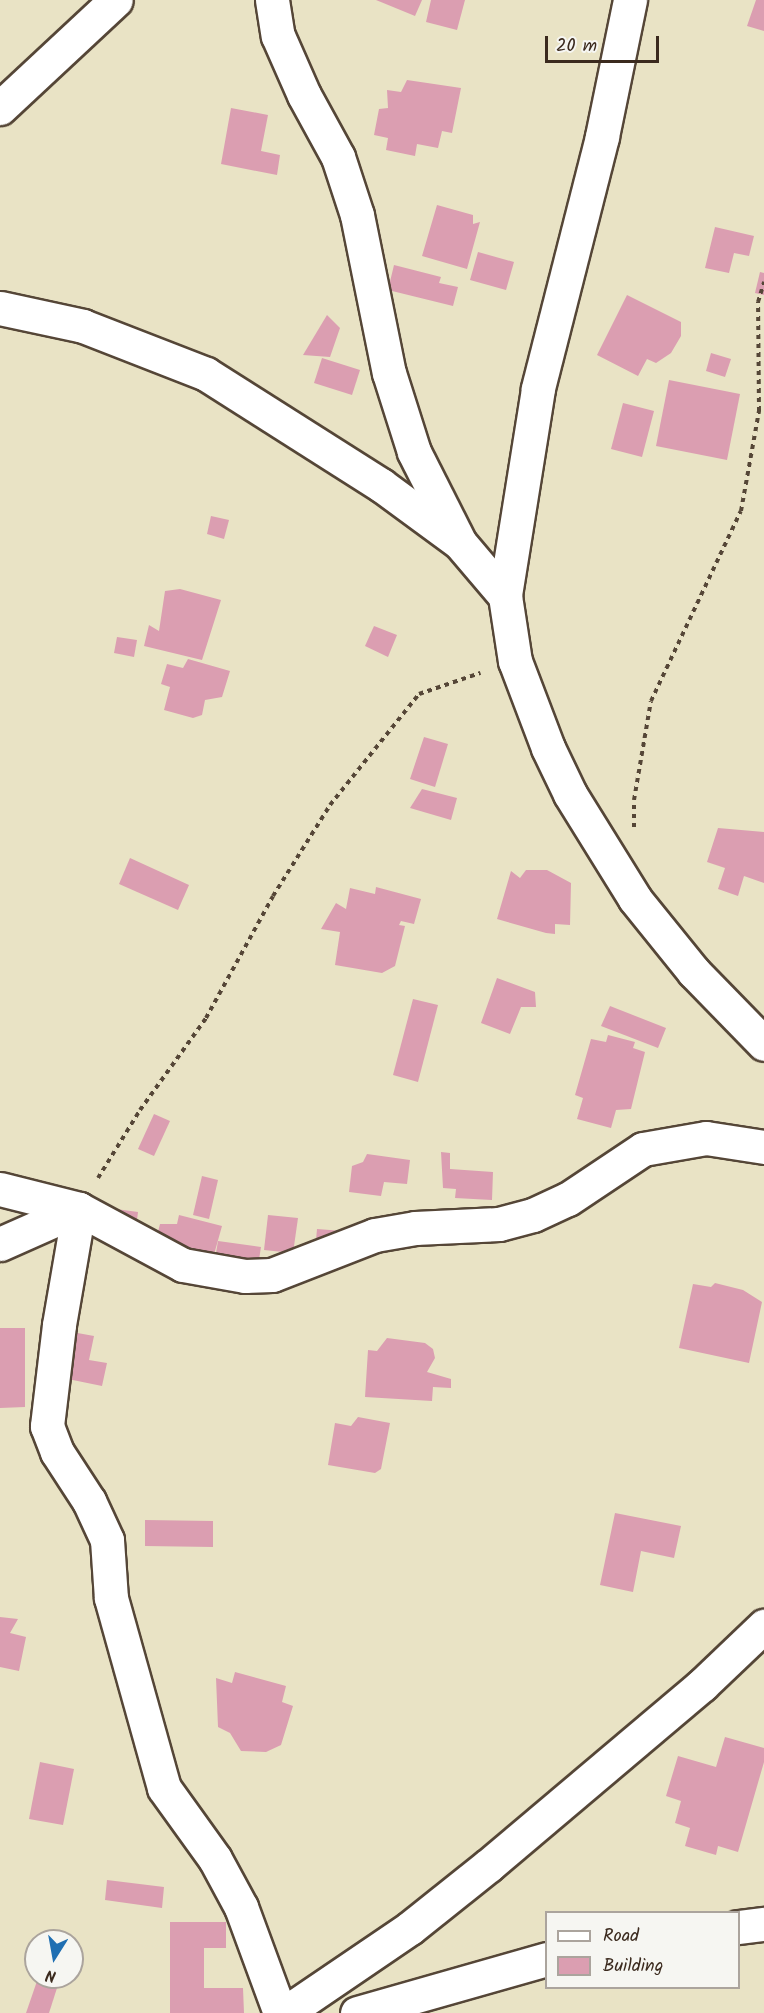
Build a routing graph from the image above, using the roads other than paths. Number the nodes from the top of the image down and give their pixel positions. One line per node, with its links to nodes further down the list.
1 (117, 0): 4 (street)
2 (272, 0): 6 (street)
3 (630, 0): 7 (street)
4 (0, 108)
5 (0, 308): 6 (street)
6 (460, 543): 7 (street)
7 (505, 596): 8 (street)
8 (764, 1044)
9 (764, 1148): 11 (street)
10 (0, 1189): 11 (street)
11 (79, 1209): 12 (street); 17 (street)
12 (0, 1244)
13 (764, 1626): 18 (street)
14 (764, 1924): 15 (street)
15 (740, 1927)
16 (545, 1959): 19 (street)
17 (280, 2013)
18 (285, 2013)
19 (357, 2013)

